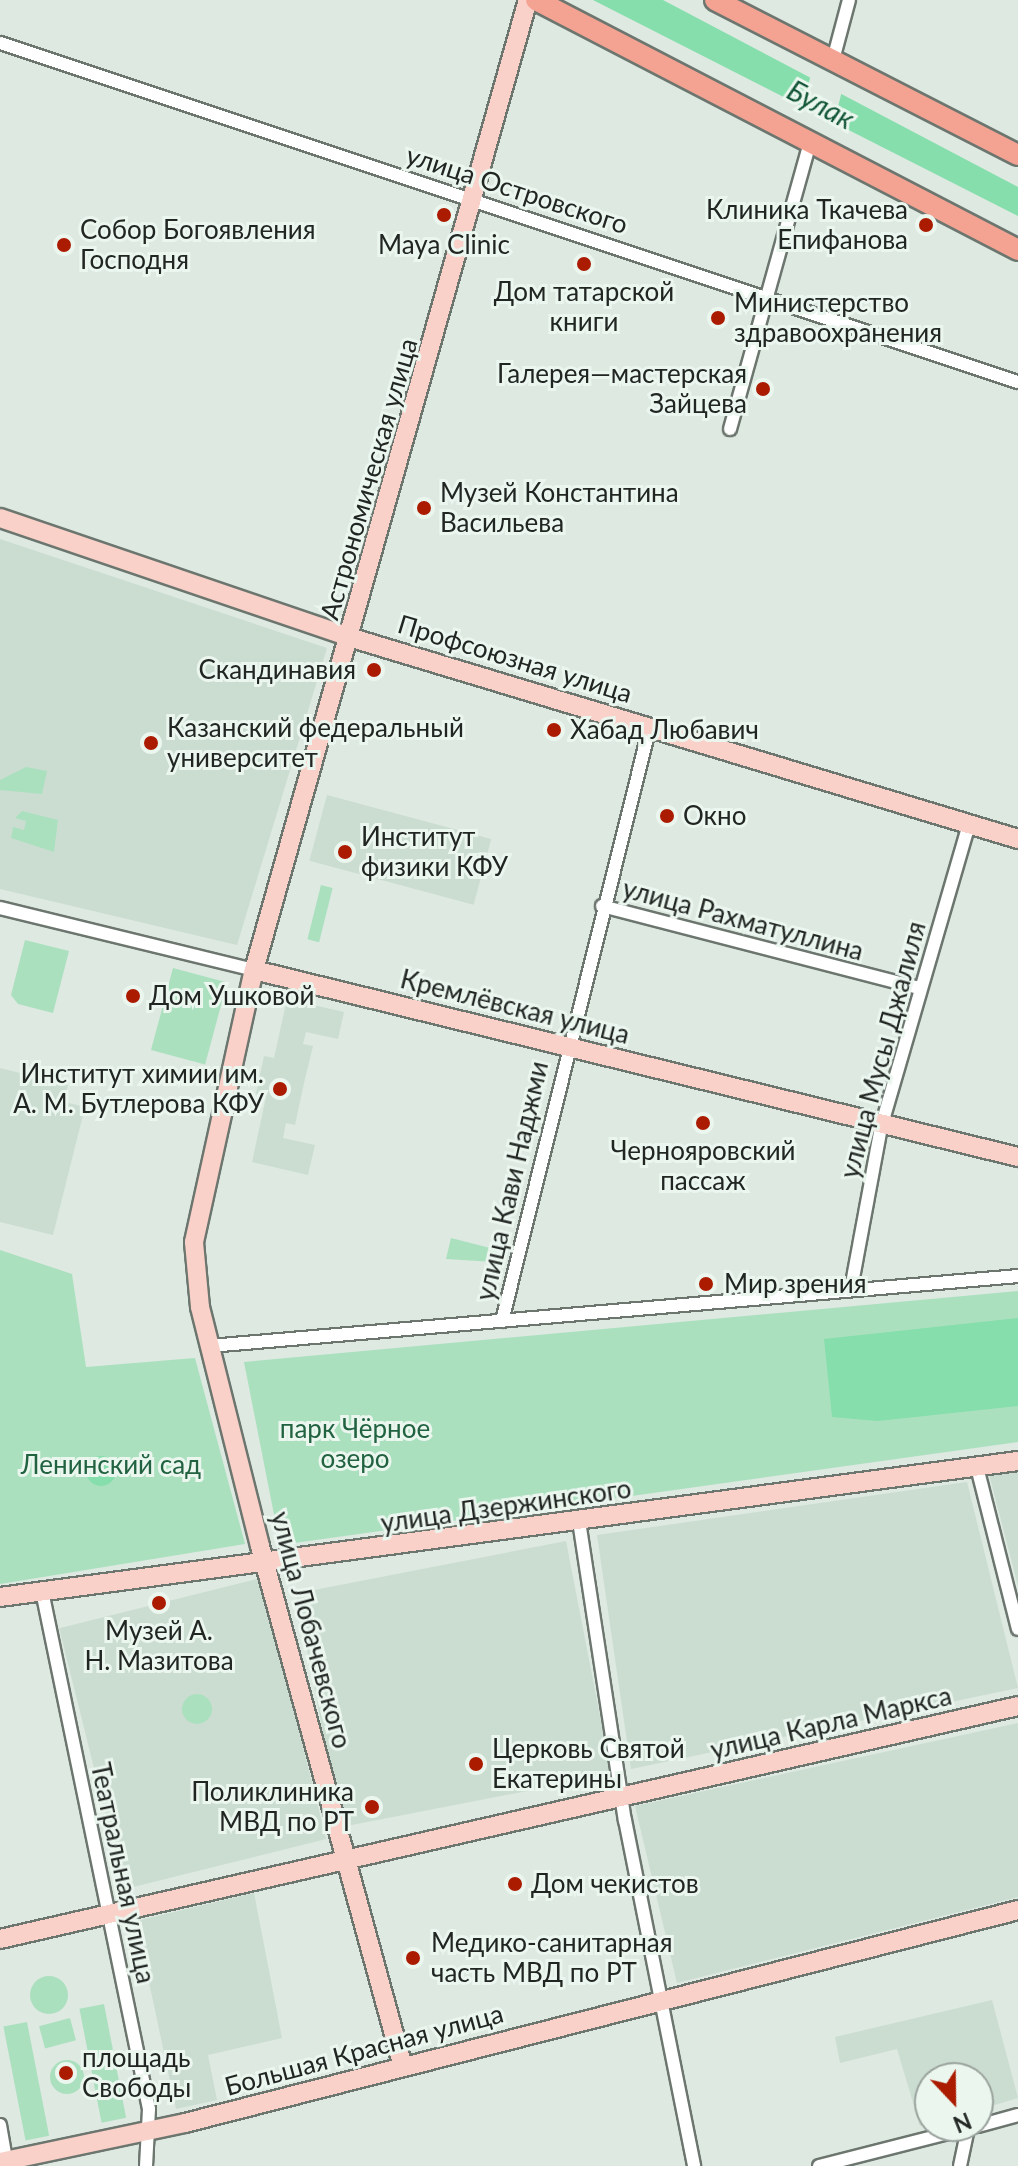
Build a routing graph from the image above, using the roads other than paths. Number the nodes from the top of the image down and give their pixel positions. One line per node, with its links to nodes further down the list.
1 (528, 0): 9 (street, Астрономическая улица)
2 (536, 0): 7 (main road)
3 (715, 0): 6 (main road)
4 (849, 0): 6 (street)
5 (0, 43): 9 (street, улица Островского)
6 (833, 60): 8 (main road)
7 (810, 142): 10 (main road); 11 (street)
8 (1018, 155)
9 (472, 199): 11 (street, улица Островского); 15 (street, Астрономическая улица)
10 (1018, 250)
11 (767, 297): 12 (street, улица Островского); 13 (street)
12 (1018, 382)
13 (730, 429)
14 (0, 518): 15 (street, Профсоюзная улица)
15 (352, 638): 16 (street, Профсоюзная улица); 21 (street, Астрономическая улица)
16 (650, 726): 17 (street, Профсоюзная улица); 19 (street, улица Кави Наджми)
17 (969, 825): 18 (street, Профсоюзная улица); 22 (street, улица Мусы Джалиля)
18 (1018, 839)
19 (602, 906): 22 (street, улица Рахматуллина); 23 (street, улица Кави Наджми)
20 (0, 908): 21 (street, Кремлёвская улица)
21 (254, 970): 23 (street, Кремлёвская улица); 29 (street, улица Лобачевского)
22 (919, 988): 24 (street, улица Мусы Джалиля)
23 (567, 1046): 24 (street, Кремлёвская улица); 28 (street, улица Кави Наджми)
24 (881, 1127): 25 (street, Кремлёвская улица); 27 (street, улица Мусы Джалиля)
25 (1018, 1157)
26 (1018, 1276): 27 (street)
27 (851, 1289): 28 (street)
28 (502, 1321): 29 (street)
29 (210, 1346): 33 (street, улица Лобачевского)
30 (1018, 1461): 31 (street, улица Дзержинского)
31 (977, 1467): 32 (street, улица Дзержинского); 36 (street)
32 (579, 1521): 33 (street, улица Дзержинского); 39 (street)
33 (264, 1560): 34 (street, улица Дзержинского); 40 (street, улица Лобачевского)
34 (42, 1591): 35 (street, улица Дзержинского); 41 (street, Театральная улица)
35 (0, 1597)
36 (1018, 1629)
37 (1018, 1698): 39 (street, улица Карла Маркса)
38 (1018, 1706): 39 (street, улица Карла Маркса)
39 (620, 1792): 40 (street, улица Карла Маркса); 45 (street)
40 (345, 1854): 41 (street, улица Карла Маркса); 46 (street, улица Лобачевского)
41 (108, 1909): 43 (street, улица Карла Маркса); 44 (street, улица Карла Маркса); 50 (street, Театральная улица)
42 (1018, 1910): 45 (street, Большая Красная улица)
43 (0, 1927)
44 (0, 1939)
45 (662, 1999): 46 (street, Большая Красная улица); 54 (street)
46 (403, 2067): 50 (street, Большая Красная улица)
47 (1018, 2115): 48 (street)
48 (994, 2122)
49 (0, 2125): 53 (street)
50 (147, 2132): 53 (street, Большая Красная улица); 55 (street, Театральная улица)
51 (914, 2142): 56 (street)
52 (969, 2142): 57 (street)
53 (5, 2163)
54 (696, 2165)
55 (146, 2166)
56 (819, 2166)
57 (960, 2166)

